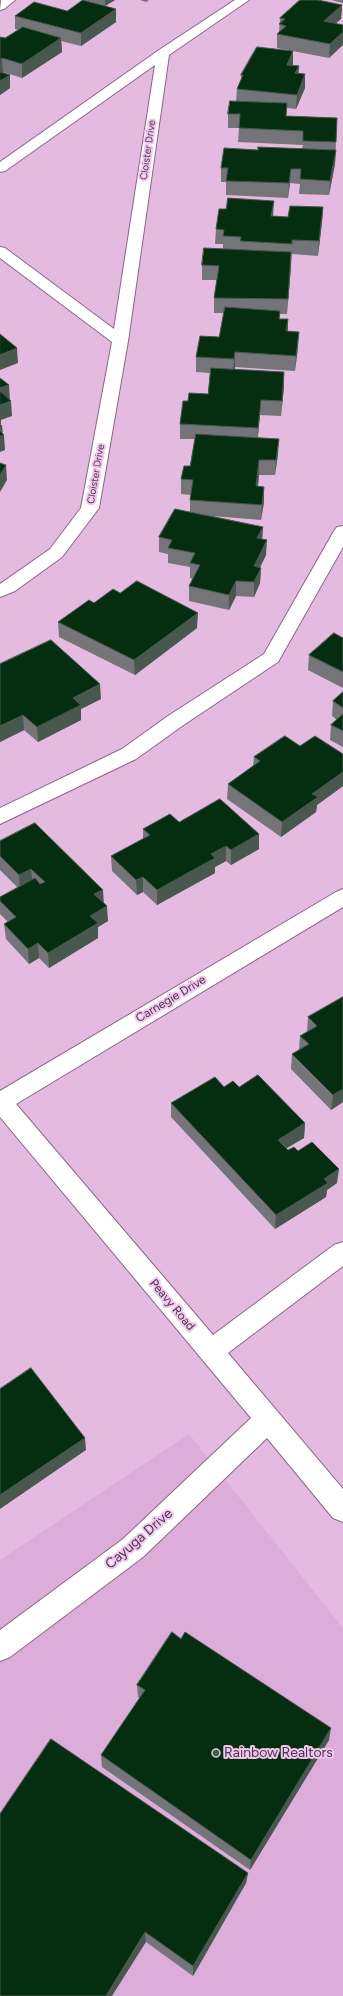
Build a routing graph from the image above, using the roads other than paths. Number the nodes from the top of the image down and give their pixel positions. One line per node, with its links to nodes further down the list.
1 (10, 0): 3 (street)
2 (244, 0): 4 (street)
3 (0, 6)
4 (163, 53): 5 (street); 7 (street, Cloister Drive)
5 (0, 168)
6 (0, 251): 7 (street)
7 (120, 341): 9 (street, Cloister Drive)
8 (343, 531): 10 (street)
9 (0, 591)
10 (0, 817)
11 (343, 897): 12 (street, Carnegie Drive)
12 (0, 1101): 14 (street, Peavy Road)
13 (343, 1252): 14 (street)
14 (210, 1351): 15 (street, Peavy Road)
15 (268, 1419): 16 (street, Peavy Road); 17 (street, Cayuga Drive)
16 (343, 1509)
17 (0, 1648)

